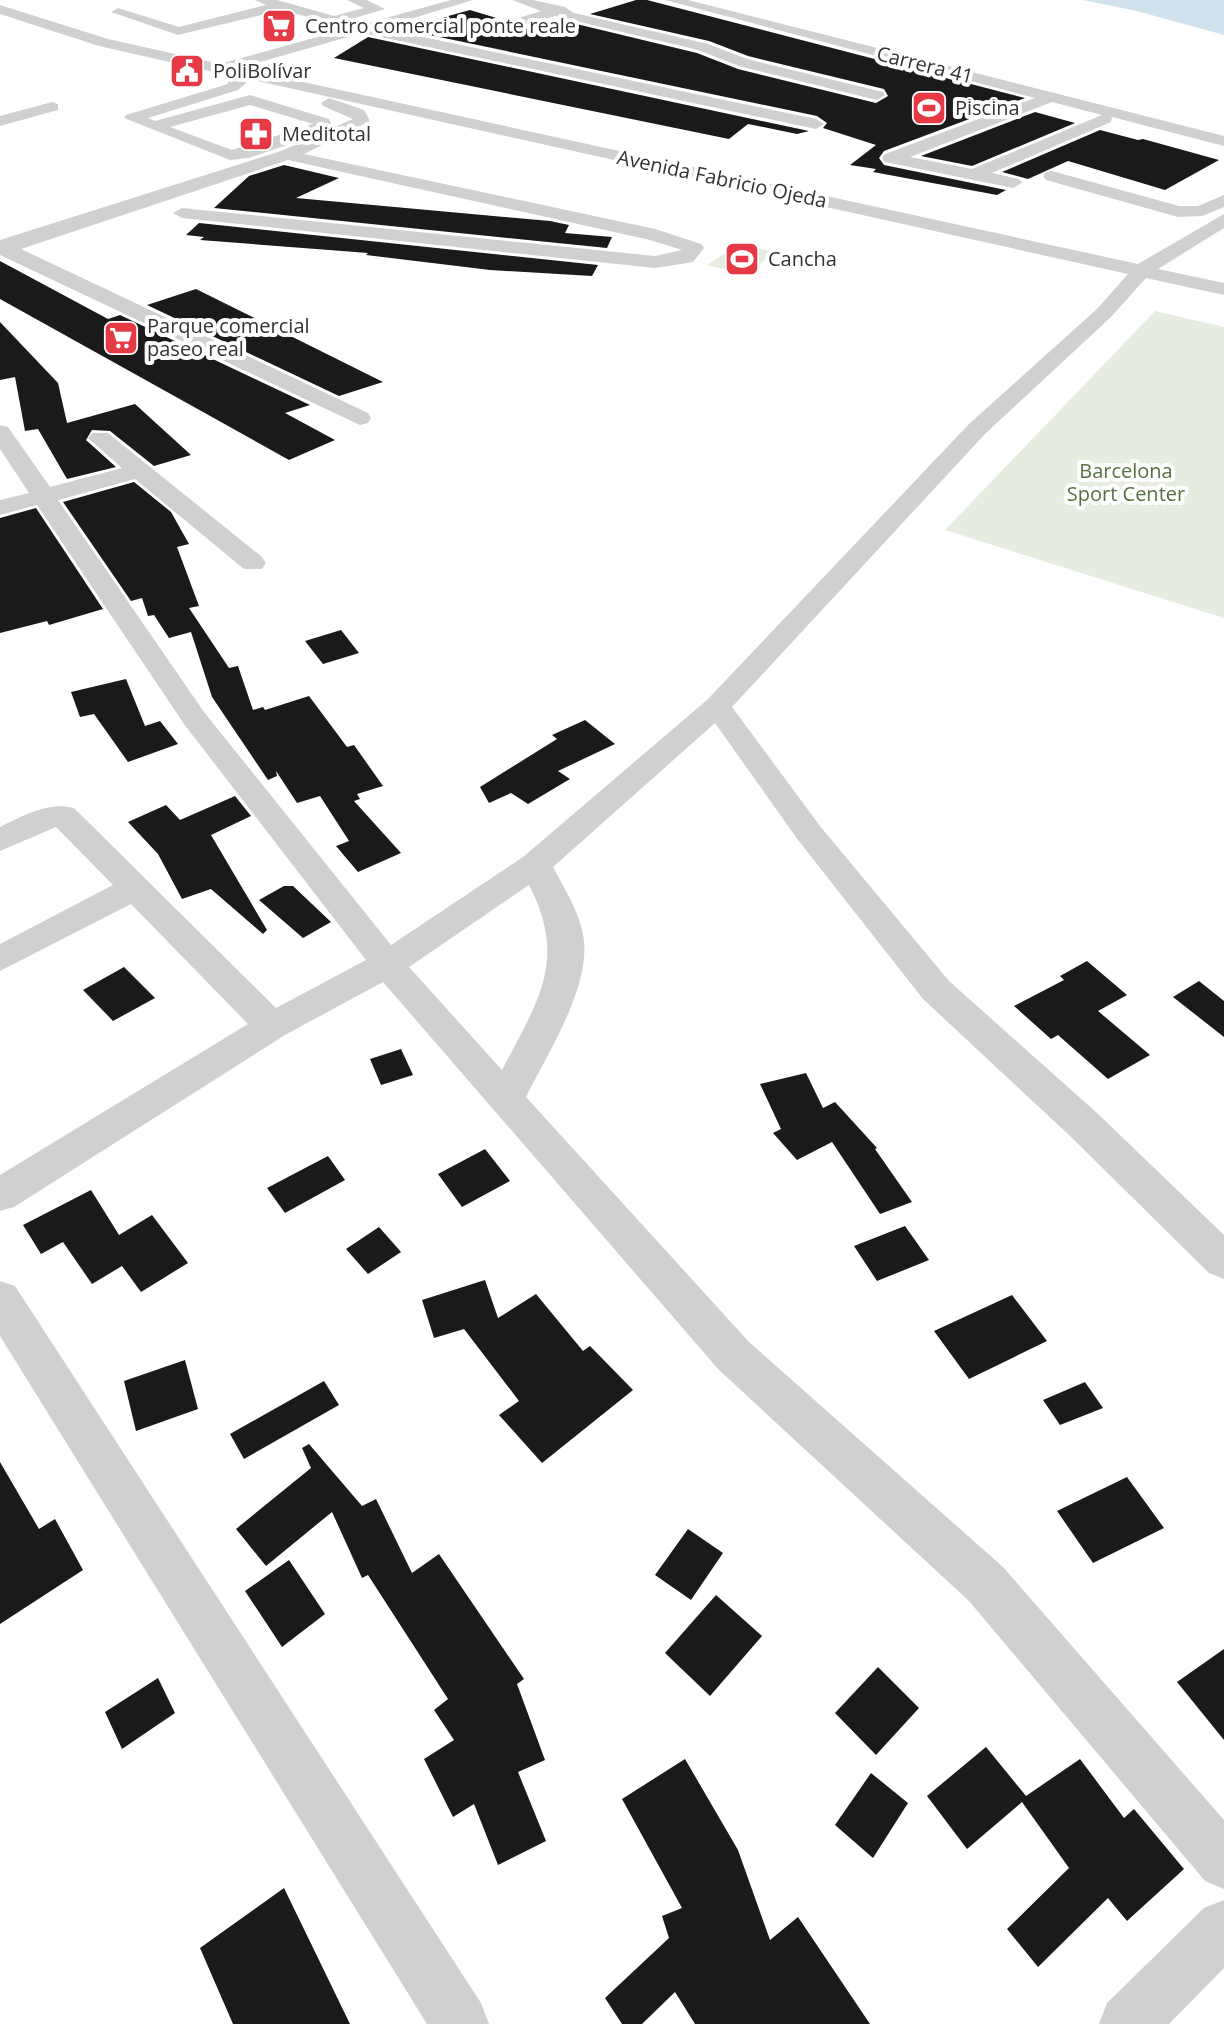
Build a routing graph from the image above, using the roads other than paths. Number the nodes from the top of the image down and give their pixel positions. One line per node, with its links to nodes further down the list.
1 (20, 0): 24 (street)
2 (308, 0): 18 (street)
3 (354, 0): 18 (street)
4 (439, 0): 22 (street)
5 (519, 0): 12 (street)
6 (672, 0): 14 (street, Carrera 41)
7 (733, 0): 14 (street)
8 (469, 1): 18 (street)
9 (228, 4): 10 (street)
10 (258, 6): 17 (street); 18 (street)
11 (138, 7): 20 (street)
12 (568, 8): 19 (street); 21 (street)
13 (0, 9): 24 (street)
14 (705, 9): 31 (street, Carrera 41)
15 (193, 10): 17 (street)
16 (118, 12): 20 (street)
17 (222, 20): 20 (street)
18 (360, 22): 22 (street); 38 (street)
19 (606, 22): 23 (street); 23 (street)
20 (197, 27)
21 (501, 28)
22 (309, 40): 25 (street); 27 (street)
23 (728, 47): 26 (street)
24 (178, 53): 25 (street)
25 (223, 62): 27 (street, Avenida Fabricio Ojeda); 29 (street, Avenida Fabricio Ojeda); 32 (street); 39 (street)
26 (767, 66): 28 (street); 30 (street); 33 (street)
27 (305, 72): 29 (street, Avenida Fabricio Ojeda)
28 (869, 79)
29 (342, 95): 35 (street); 43 (street); 50 (street, Avenida Fabricio Ojeda); 52 (street, Avenida Fabricio Ojeda)
30 (823, 96)
31 (1051, 97): 42 (street, Carrera 41); 44 (street)
32 (250, 100): 35 (street); 39 (street)
33 (850, 106)
34 (52, 107): 37 (street)
35 (283, 110): 41 (street); 41 (street)
36 (1105, 119): 44 (street)
37 (0, 121)
38 (816, 124)
39 (155, 126): 41 (street)
40 (1143, 133): 42 (street)
41 (179, 136)
42 (1223, 146)
43 (287, 155): 48 (street); 51 (street)
44 (976, 174): 46 (street)
45 (1052, 176): 47 (street)
46 (1013, 183)
47 (1224, 200)
48 (182, 213)
49 (1224, 220): 52 (street)
50 (1033, 247): 52 (street, Avenida Fabricio Ojeda); 55 (street)
51 (2, 248): 58 (street)
52 (1149, 265): 53 (street, Avenida Fabricio Ojeda); 54 (street, Avenida Fabricio Ojeda); 55 (street)
53 (1224, 274)
54 (1224, 291): 56 (street)
55 (1094, 294): 57 (street); 65 (street)
56 (1164, 296)
57 (1139, 302)
58 (360, 418)
59 (0, 432): 62 (street)
60 (100, 438): 61 (street)
61 (137, 471): 62 (street); 64 (street)
62 (44, 496): 63 (street); 70 (street)
63 (0, 508)
64 (253, 563)
65 (717, 706): 67 (street); 74 (street)
66 (0, 840): 68 (street)
67 (535, 865): 70 (street); 72 (street)
68 (135, 888): 69 (street); 71 (street)
69 (0, 959)
70 (388, 964): 71 (street); 72 (street)
71 (272, 1026): 73 (street)
72 (506, 1100): 76 (street)
73 (0, 1195)
74 (1224, 1261)
75 (0, 1299): 78 (street)
76 (1224, 1862)
77 (1224, 1928): 79 (street)
78 (460, 2024)
79 (1128, 2024)

